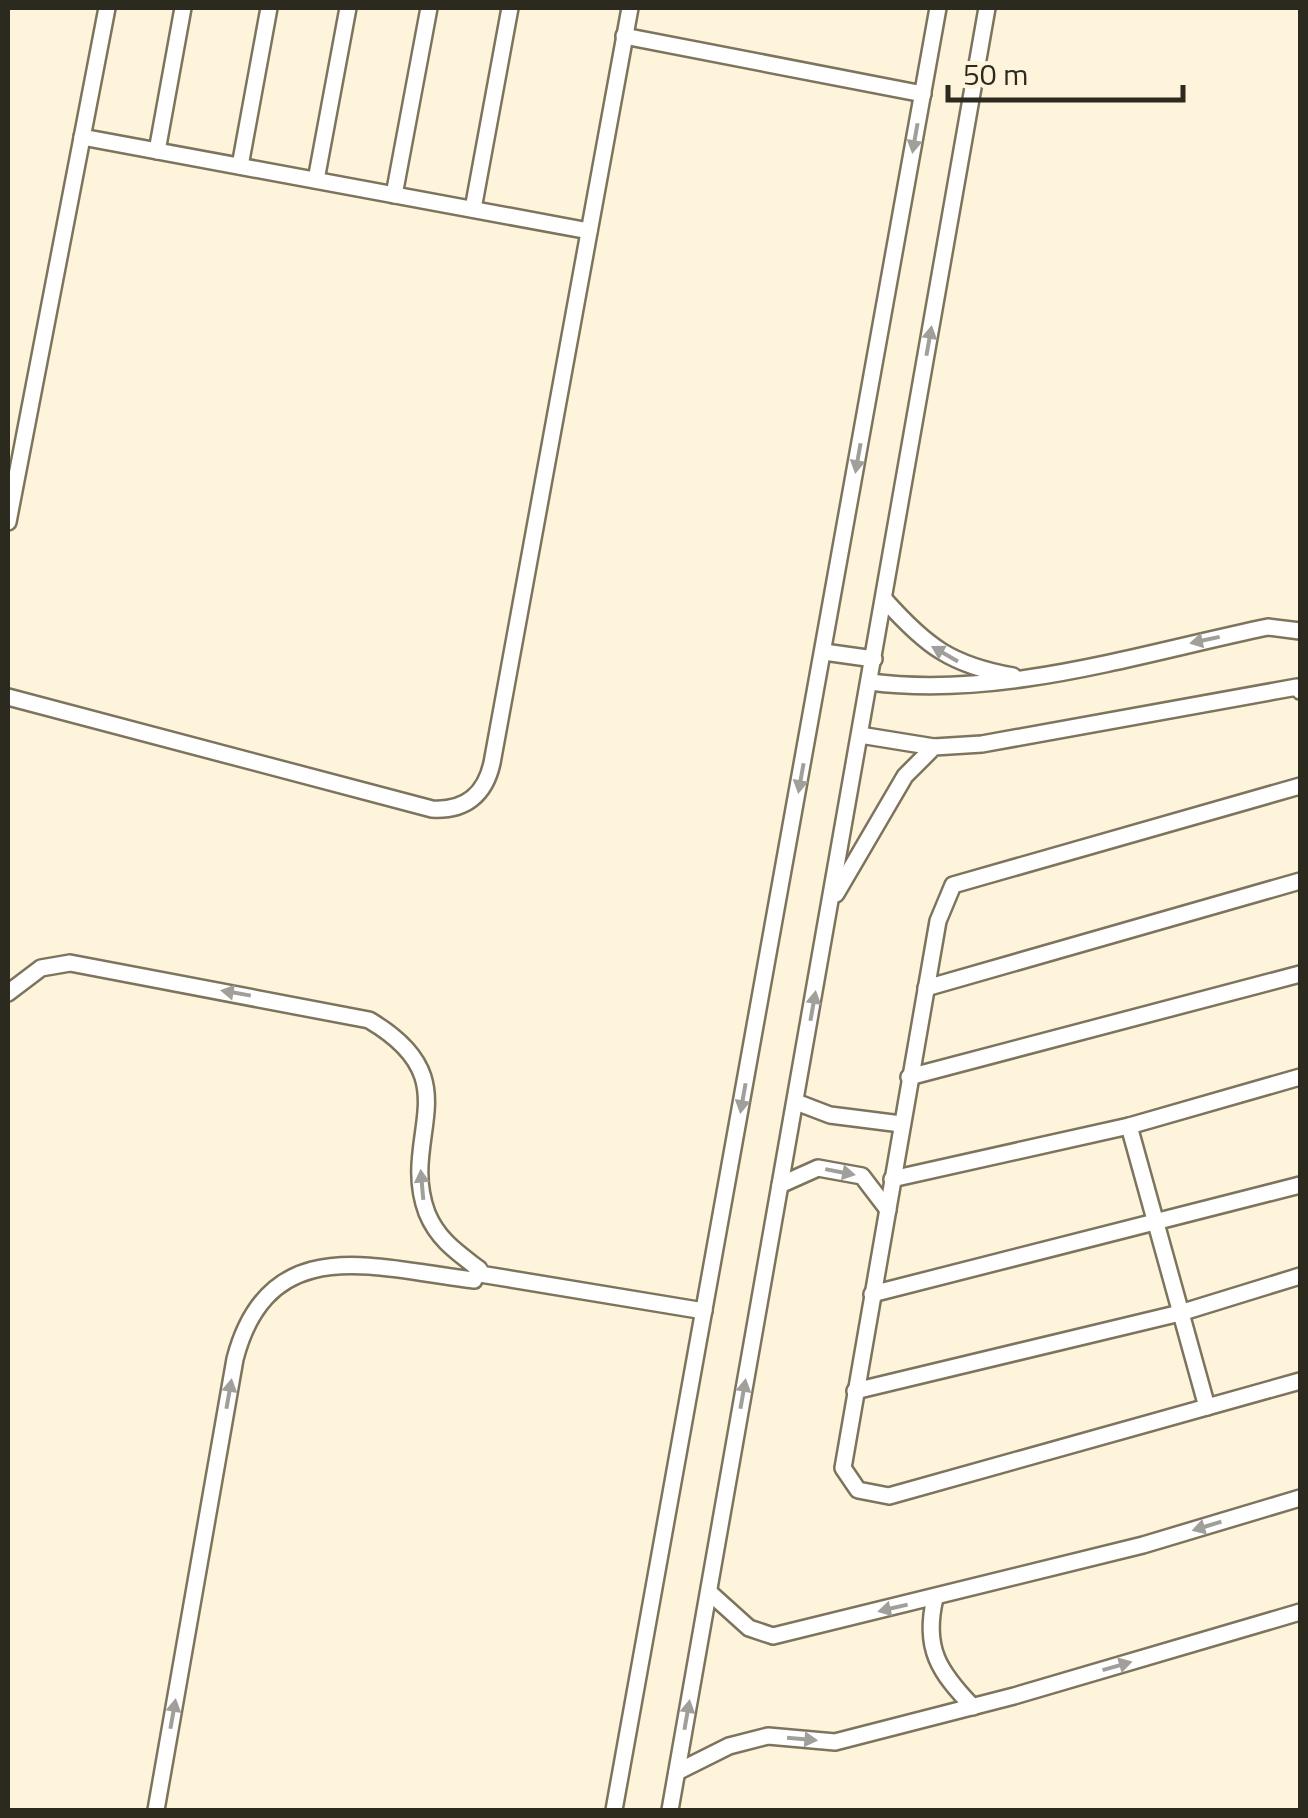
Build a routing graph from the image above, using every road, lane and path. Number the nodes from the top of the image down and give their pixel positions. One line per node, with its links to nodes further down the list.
1 (107, 8): 12 (lane)
2 (183, 8): 13 (lane)
3 (269, 8): 14 (lane)
4 (348, 8): 15 (lane)
5 (429, 8): 16 (lane)
6 (510, 8): 17 (lane)
7 (630, 8): 10 (lane)
8 (938, 8): 11 (lane)
9 (987, 8): 20 (lane, one-way to 9)
10 (624, 36): 11 (lane); 18 (lane)
11 (922, 94): 24 (lane, one-way to 24)
12 (82, 136): 13 (lane); 19 (lane)
13 (157, 151): 14 (lane)
14 (240, 166): 15 (lane)
15 (316, 180): 16 (lane)
16 (394, 194): 17 (lane)
17 (473, 209): 18 (lane)
18 (589, 231): 29 (lane)
19 (8, 522)
20 (885, 600): 25 (lane); 26 (lane, one-way to 20)
21 (1300, 617): 22 (lane)
22 (1268, 627): 23 (lane); 26 (lane, one-way to 26)
23 (1300, 631)
24 (824, 652): 25 (lane); 51 (lane, one-way to 51)
25 (874, 659): 27 (lane)
26 (1022, 678): 27 (lane)
27 (870, 682): 30 (lane)
28 (1300, 691): 31 (lane)
29 (8, 697)
30 (860, 734): 31 (lane); 34 (lane)
31 (934, 748): 34 (lane)
32 (1300, 786): 36 (lane)
33 (1300, 881): 36 (lane)
34 (831, 902): 40 (lane, one-way to 34)
35 (1300, 974): 38 (lane)
36 (926, 988): 38 (lane)
37 (8, 993): 48 (lane, one-way to 37)
38 (910, 1077): 41 (lane)
39 (1300, 1078): 42 (lane)
40 (796, 1102): 41 (lane); 44 (lane)
41 (900, 1124): 43 (lane)
42 (1129, 1126): 43 (lane); 47 (lane)
43 (892, 1179): 46 (lane)
44 (780, 1185): 46 (lane, one-way to 46); 57 (lane, one-way to 44)
45 (1300, 1185): 47 (lane)
46 (888, 1210): 50 (lane)
47 (1154, 1222): 50 (lane); 52 (lane)
48 (480, 1274): 51 (lane); 62 (lane, one-way to 48)
49 (1300, 1276): 52 (lane)
50 (872, 1294): 54 (lane)
51 (704, 1310): 63 (lane)
52 (1180, 1312): 54 (lane); 55 (lane)
53 (1300, 1381): 55 (lane)
54 (855, 1391): 55 (lane)
55 (1207, 1407)
56 (1300, 1498): 58 (lane, one-way to 58)
57 (709, 1592): 58 (lane, one-way to 57); 61 (lane, one-way to 57)
58 (936, 1598): 60 (lane)
59 (1300, 1612): 60 (lane, one-way to 59)
60 (974, 1706): 61 (lane, one-way to 60)
61 (676, 1772): 64 (lane)
62 (156, 1810)
63 (614, 1810)
64 (670, 1810)

